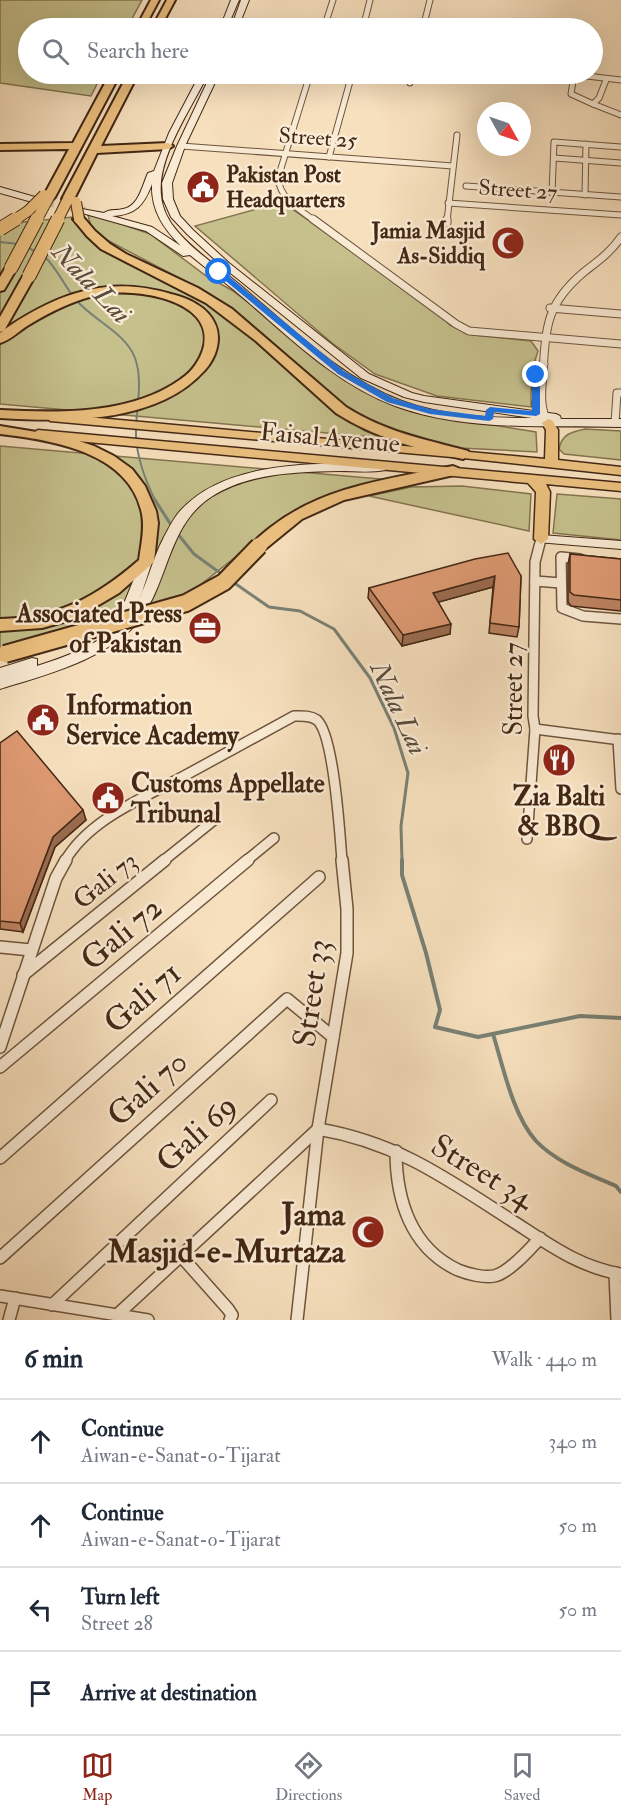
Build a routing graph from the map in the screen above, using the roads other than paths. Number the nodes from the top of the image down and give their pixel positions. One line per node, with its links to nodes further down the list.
1 (155, 0): 8 (highway)
2 (171, 0): 9 (highway)
3 (236, 0): 10 (main road)
4 (245, 0): 11 (main road)
5 (333, 0): 12 (street)
6 (370, 0): 13 (street)
7 (430, 0): 14 (street)
8 (145, 18)
9 (161, 18)
10 (228, 18)
11 (238, 18)
12 (327, 18)
13 (366, 18)
14 (426, 18)
15 (603, 79): 16 (street)
16 (606, 80): 17 (street); 27 (street)
17 (621, 80)
18 (110, 84): 36 (highway)
19 (128, 84): 38 (highway)
20 (199, 84): 33 (main road)
21 (210, 84): 34 (main road)
22 (307, 84): 39 (street)
23 (348, 84): 41 (street)
24 (568, 84): 26 (street)
25 (571, 84): 27 (street)
26 (565, 98)
27 (593, 104): 28 (street)
28 (621, 115)
29 (457, 135): 45 (street)
30 (0, 138): 32 (highway)
31 (586, 144): 37 (street); 42 (street); 43 (street)
32 (46, 146): 35 (highway); 36 (highway)
33 (168, 146): 38 (highway); 40 (main road)
34 (181, 146): 39 (street, Street 25); 59 (main road)
35 (0, 147)
36 (75, 147): 50 (highway)
37 (621, 147)
38 (93, 150): 54 (highway)
39 (286, 155): 41 (street, Street 25); 68 (street)
40 (163, 157): 55 (main road); 60 (main road)
41 (329, 157): 45 (street, Street 25)
42 (554, 158): 43 (street); 48 (street)
43 (586, 160): 44 (street); 49 (street)
44 (621, 163)
45 (453, 166): 53 (street)
46 (466, 186): 48 (street)
47 (0, 190): 52 (main road)
48 (552, 192): 49 (street)
49 (585, 195): 51 (street)
50 (46, 196): 58 (highway, bridge); 63 (highway, bridge)
51 (621, 197)
52 (32, 199)
53 (448, 203): 56 (street, Street 27); 57 (street)
54 (77, 208): 55 (main road); 66 (highway, bridge); 78 (highway)
55 (97, 213): 62 (main road)
56 (621, 215)
57 (447, 223)
58 (0, 229)
59 (190, 232): 60 (main road); 72 (main road)
60 (177, 236): 62 (main road)
61 (621, 237): 64 (street)
62 (234, 285): 72 (main road)
63 (0, 287)
64 (550, 308): 65 (street); 68 (street)
65 (621, 314)
66 (0, 328)
67 (0, 339): 73 (highway)
68 (546, 339): 69 (street); 74 (street)
69 (621, 344)
70 (621, 393): 75 (street)
71 (0, 414): 73 (highway)
72 (489, 414): 74 (main road)
73 (42, 417): 78 (main road, Faisal Avenue)
74 (542, 419): 75 (main road); 79 (main road)
75 (618, 423)
76 (0, 430): 77 (highway)
77 (35, 433): 80 (main road, Faisal Avenue); 89 (highway)
78 (463, 454): 79 (main road, Faisal Avenue)
79 (550, 463): 82 (main road, Faisal Avenue)
80 (398, 467): 81 (main road, Faisal Avenue); 89 (main road)
81 (453, 471): 83 (main road, Faisal Avenue); 94 (highway, bridge)
82 (621, 471)
83 (531, 479): 84 (main road, Faisal Avenue); 86 (main road)
84 (561, 482): 85 (main road, Faisal Avenue); 86 (main road)
85 (621, 487)
86 (541, 539): 87 (main road); 90 (street, Street 27)
87 (621, 545)
88 (585, 559): 91 (street)
89 (152, 566): 93 (highway); 95 (main road); 96 (main road)
90 (535, 581): 91 (street); 97 (street, Street 27)
91 (561, 583): 92 (street)
92 (621, 619)
93 (0, 625)
94 (2, 655)
95 (0, 673)
96 (0, 684)
97 (535, 729): 98 (street); 102 (street, Street 27)
98 (619, 740): 99 (street)
99 (621, 789)
100 (214, 820): 106 (street, Gali 73)
101 (274, 838): 109 (street, Gali 72)
102 (527, 839)
103 (319, 877): 113 (street, Gali 71)
104 (0, 947): 105 (street)
105 (31, 950): 106 (street, Street 33); 107 (street, Street 33)
106 (23, 975): 108 (street, Street 33)
107 (333, 1036): 111 (street, Street 33); 116 (street, Gali 70)
108 (0, 1047)
109 (0, 1066)
110 (271, 1100): 120 (street, Gali 69)
111 (318, 1130): 112 (street, Street 34); 115 (street); 126 (street, Street 33)
112 (396, 1151): 114 (street, Street 34); 114 (street, Street 34)
113 (0, 1158)
114 (540, 1238): 117 (street, Street 34)
115 (181, 1256): 121 (street); 125 (street)
116 (0, 1258)
117 (618, 1274): 127 (street)
118 (0, 1296): 119 (street)
119 (15, 1298): 120 (street); 123 (street)
120 (52, 1305): 122 (street)
121 (117, 1315): 122 (street); 124 (street)
122 (102, 1316)
123 (9, 1320)
124 (148, 1320)
125 (230, 1320)
126 (297, 1320)
127 (617, 1320)

